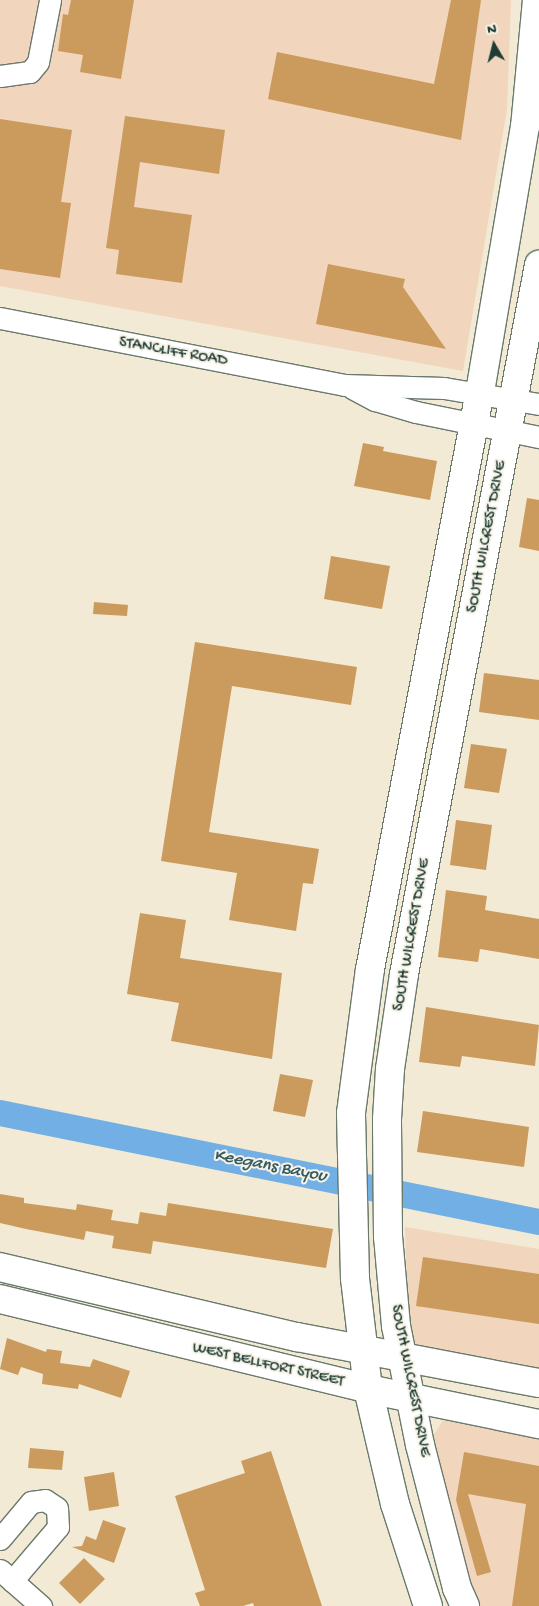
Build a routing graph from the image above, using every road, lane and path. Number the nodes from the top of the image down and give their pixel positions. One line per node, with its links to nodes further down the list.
1 (50, 0): 3 (street)
2 (537, 0): 4 (main road, SOUTH WILCREST DRIVE)
3 (0, 76)
4 (532, 128): 8 (main road, SOUTH WILCREST DRIVE)
5 (539, 265): 9 (main road, SOUTH WILCREST DRIVE)
6 (0, 318): 7 (street, STANCLIFF ROAD)
7 (347, 386): 8 (street, STANCLIFF ROAD); 10 (street, STANCLIFF ROAD)
8 (480, 392): 9 (street, STANCLIFF ROAD); 10 (main road, SOUTH WILCREST DRIVE)
9 (527, 401): 11 (main road, SOUTH WILCREST DRIVE)
10 (474, 424): 11 (street, STANCLIFF ROAD); 13 (main road, SOUTH WILCREST DRIVE)
11 (509, 431): 12 (street, STANCLIFF ROAD); 14 (main road, SOUTH WILCREST DRIVE)
12 (539, 437)
13 (435, 634): 14 (main road); 15 (main road, SOUTH WILCREST DRIVE)
14 (468, 641): 16 (main road, SOUTH WILCREST DRIVE)
15 (370, 969): 16 (main road); 21 (main road, SOUTH WILCREST DRIVE)
16 (404, 974): 22 (main road, SOUTH WILCREST DRIVE)
17 (0, 1267): 19 (main road)
18 (0, 1300): 20 (main road, WEST BELLFORT STREET)
19 (163, 1305): 20 (main road); 21 (main road)
20 (158, 1336): 24 (main road, WEST BELLFORT STREET)
21 (363, 1350): 22 (main road); 24 (main road)
22 (402, 1357): 23 (main road); 25 (main road, SOUTH WILCREST DRIVE)
23 (539, 1383)
24 (368, 1389): 25 (main road, WEST BELLFORT STREET); 30 (main road)
25 (411, 1399): 26 (main road, WEST BELLFORT STREET); 31 (main road, SOUTH WILCREST DRIVE)
26 (539, 1424)
27 (0, 1539): 28 (street)
28 (6, 1575): 29 (street)
29 (41, 1606)
30 (428, 1606)
31 (465, 1606)

